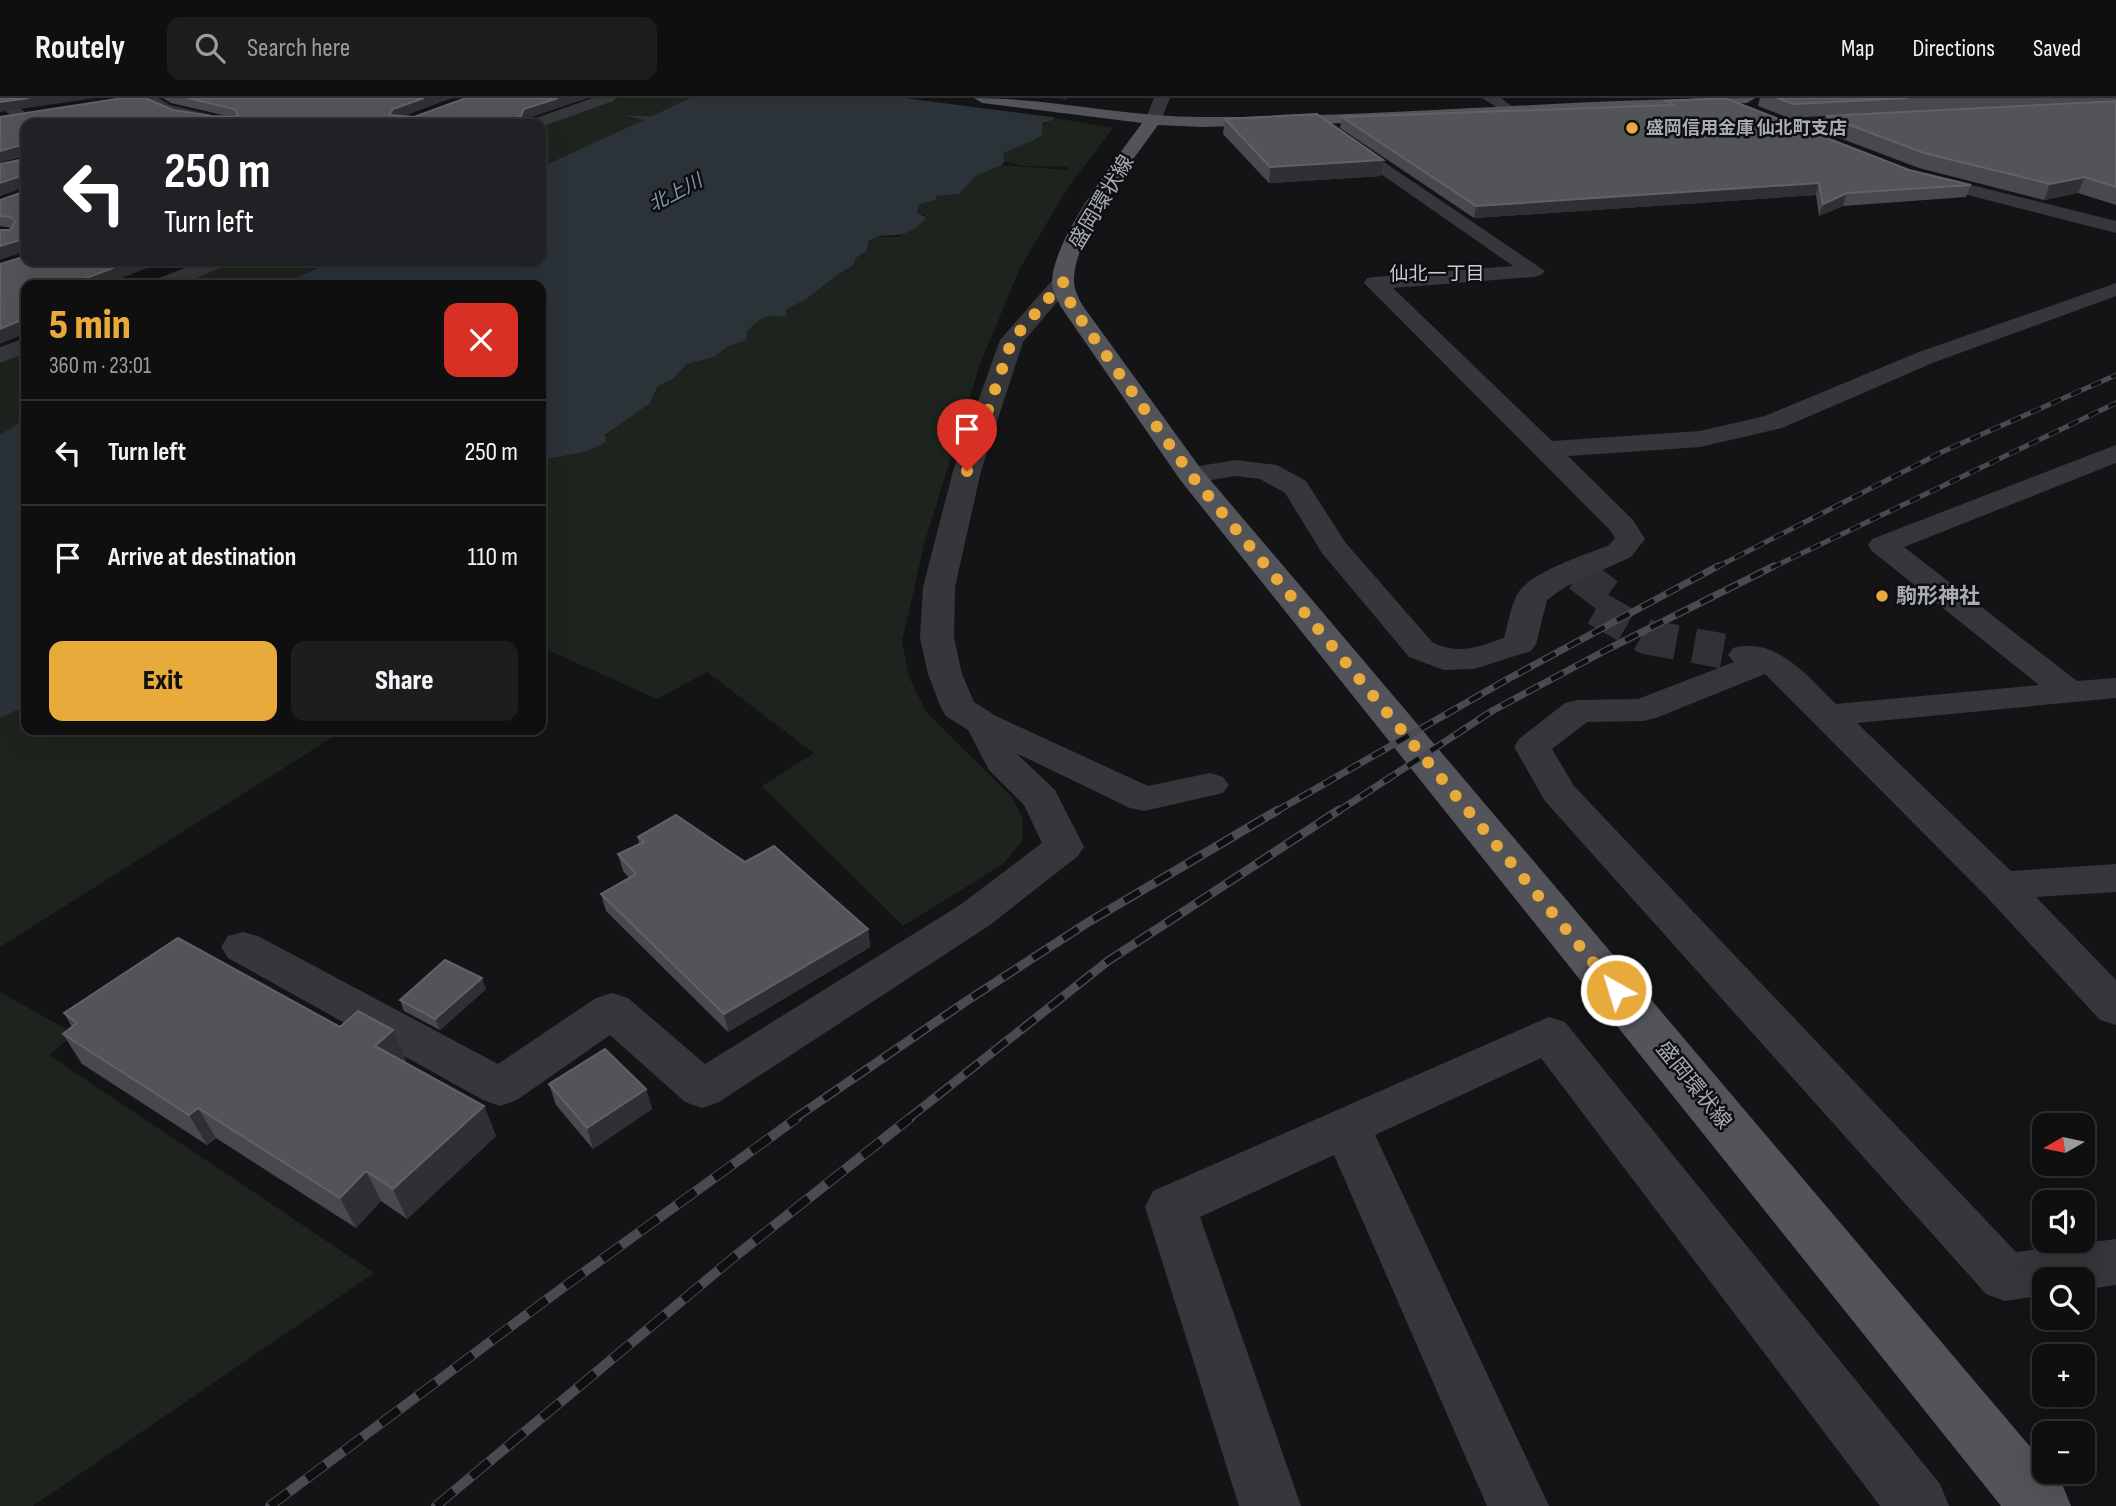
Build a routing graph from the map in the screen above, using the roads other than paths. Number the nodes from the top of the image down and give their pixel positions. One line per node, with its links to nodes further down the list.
1 (608, 98): 15 (street)
2 (982, 98): 18 (main road)
3 (1162, 98): 18 (street)
4 (1490, 98): 9 (street)
5 (1747, 98): 7 (main road)
6 (139, 99): 14 (street)
7 (1712, 99): 9 (main road); 19 (street)
8 (0, 100): 12 (street)
9 (1509, 110): 11 (main road)
10 (49, 113): 13 (street)
11 (1314, 118): 18 (main road); 30 (street)
12 (24, 119)
13 (32, 119)
14 (209, 119)
15 (546, 119)
16 (1893, 119): 19 (street)
17 (0, 120): 20 (street)
18 (1153, 120): 26 (main road, 盛岡環状線)
19 (1769, 120): 21 (street)
20 (21, 121)
21 (1816, 139)
22 (1900, 171): 23 (street)
23 (2116, 226)
24 (208, 266): 25 (street)
25 (174, 280)
26 (1063, 282): 32 (main road, 盛岡環状線); 38 (street)
27 (2116, 289): 30 (street)
28 (21, 347): 29 (street)
29 (0, 356)
30 (1544, 450): 32 (street)
31 (2116, 453): 36 (street)
32 (1191, 475): 49 (main road, 盛岡環状線)
33 (1723, 651): 34 (street)
34 (1770, 660): 37 (street); 45 (street)
35 (2116, 688): 36 (street)
36 (2068, 691): 37 (street)
37 (1828, 715): 41 (street)
38 (983, 724): 39 (street); 42 (street)
39 (1210, 785)
40 (2116, 878): 41 (street)
41 (2001, 886): 43 (street)
42 (243, 947)
43 (2116, 1008)
44 (1347, 1127): 46 (street); 47 (street); 48 (street)
45 (2116, 1262)
46 (1270, 1506)
47 (1518, 1506)
48 (1918, 1506)
49 (2040, 1506)

